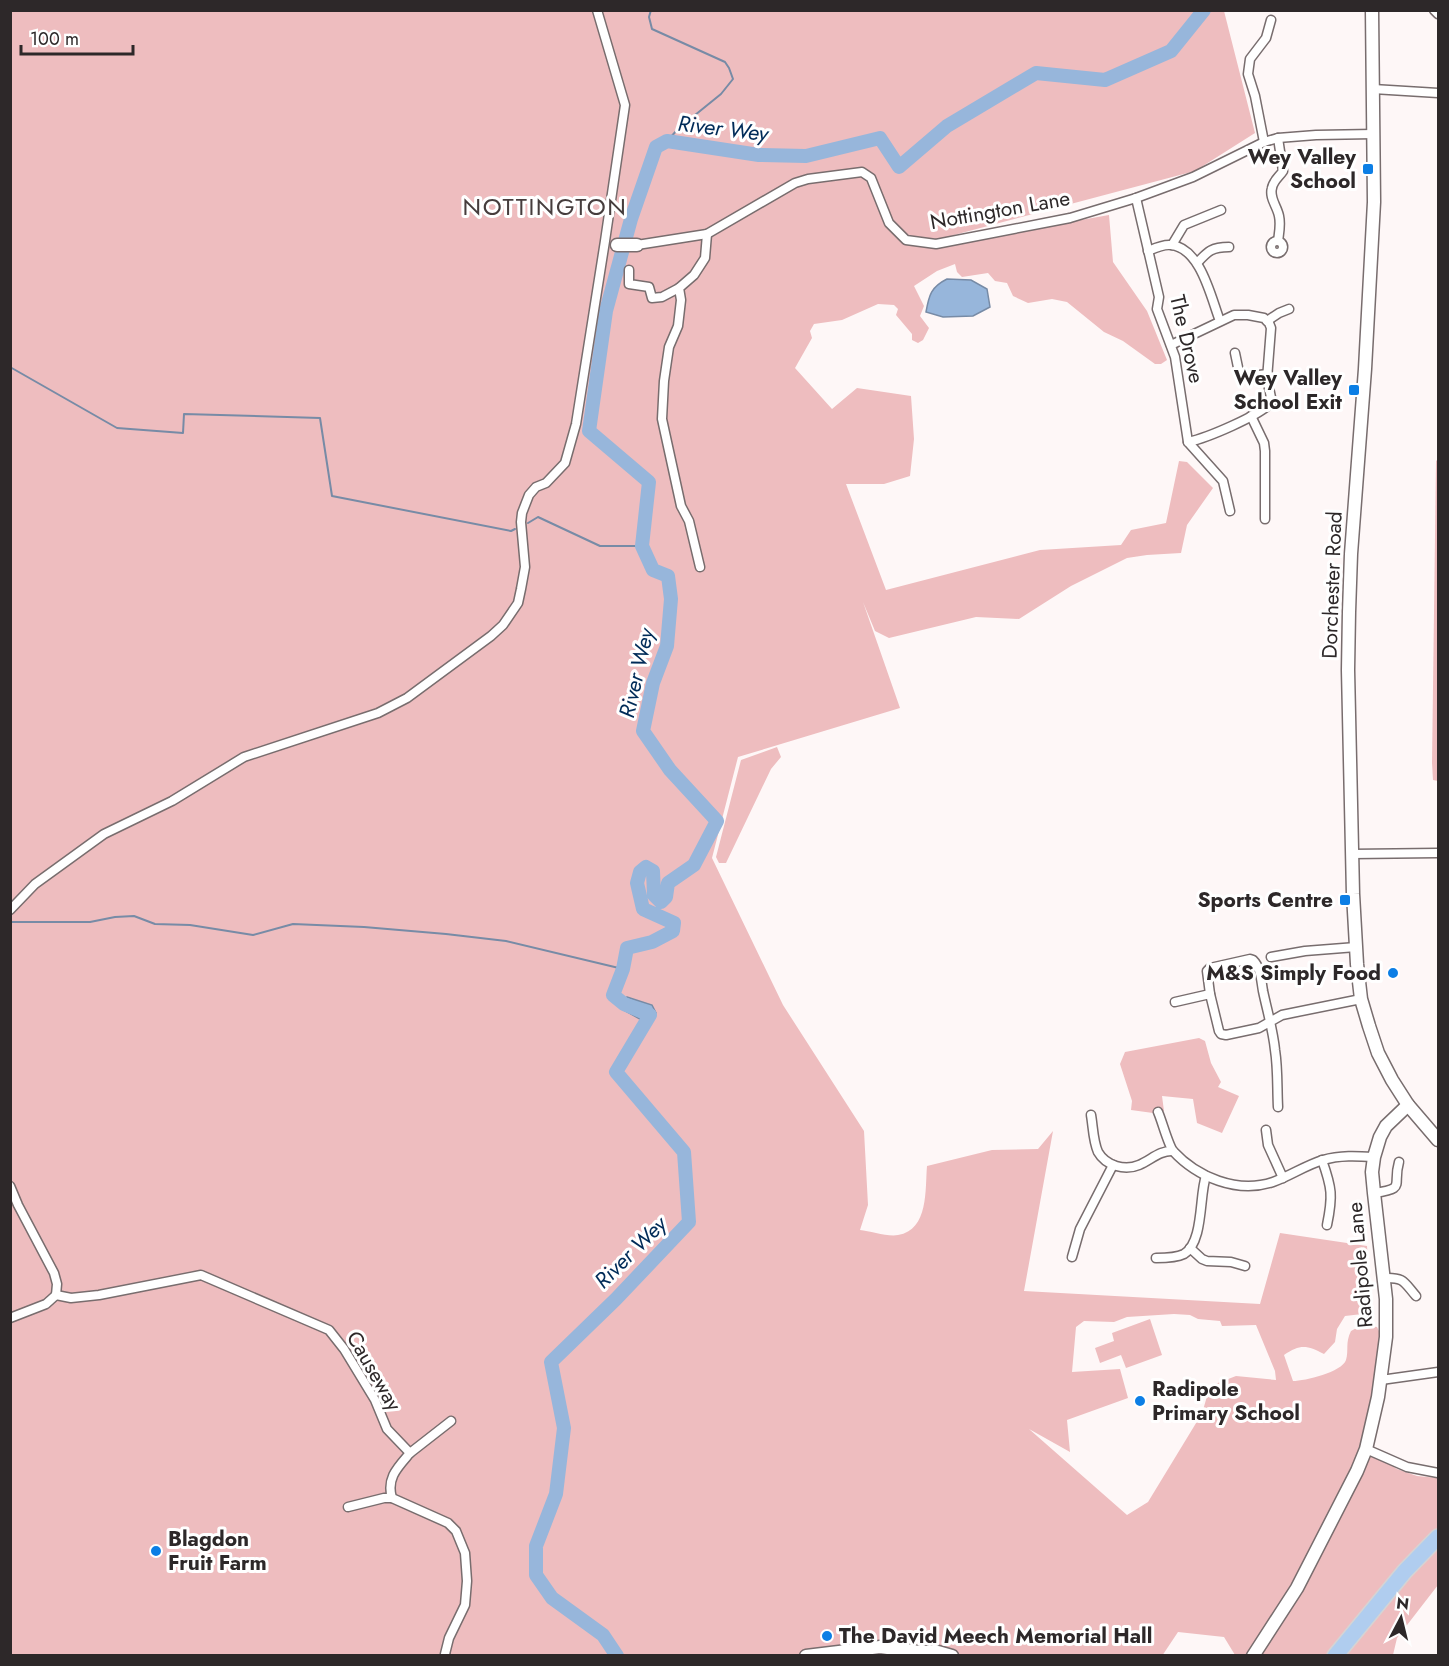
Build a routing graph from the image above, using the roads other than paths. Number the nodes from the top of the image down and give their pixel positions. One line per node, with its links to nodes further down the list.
1 (597, 10): 15 (street)
2 (1372, 10): 6 (main road, Dorchester Road)
3 (1434, 10): 4 (street)
4 (1438, 15)
5 (1271, 20): 10 (street)
6 (1373, 89): 7 (street); 8 (main road, Dorchester Road)
7 (1438, 93)
8 (1374, 134): 9 (street, Nottington Lane); 35 (main road, Dorchester Road)
9 (1278, 138): 10 (street, Nottington Lane); 14 (street)
10 (1264, 142): 11 (street, Nottington Lane)
11 (1136, 198): 13 (street, Nottington Lane); 19 (street, The Drove)
12 (1221, 210): 17 (street)
13 (707, 234): 16 (street, Nottington Lane); 22 (street)
14 (1278, 241)
15 (611, 243): 16 (main road); 36 (street)
16 (637, 245)
17 (1172, 245): 19 (street); 20 (street)
18 (1229, 247): 20 (street)
19 (1148, 251): 26 (street, The Drove)
20 (1197, 263): 24 (street)
21 (629, 270): 22 (street)
22 (679, 288): 33 (street)
23 (1289, 309): 25 (street)
24 (1220, 321): 25 (street); 26 (street)
25 (1267, 321): 28 (street)
26 (1171, 345): 30 (street, The Drove)
27 (1235, 353): 28 (street)
28 (1268, 374): 29 (street)
29 (1251, 416): 30 (street); 32 (street)
30 (1188, 442): 31 (street)
31 (1230, 512)
32 (1265, 519)
33 (700, 567)
34 (1438, 853): 35 (street)
35 (1352, 854): 37 (main road, Dorchester Road)
36 (10, 910)
37 (1356, 947): 38 (street); 40 (main road, Dorchester Road)
38 (1271, 957)
39 (1210, 994): 41 (street); 42 (street); 42 (street)
40 (1361, 999): 42 (street); 43 (main road, Dorchester Road)
41 (1174, 1002)
42 (1269, 1022): 44 (street)
43 (1408, 1105): 48 (main road, Dorchester Road); 50 (main road, Radipole Lane)
44 (1278, 1107)
45 (1158, 1112): 49 (street)
46 (1091, 1115): 53 (street)
47 (1266, 1130): 55 (street)
48 (1438, 1140)
49 (1173, 1151): 53 (street); 54 (street)
50 (1374, 1157): 51 (street); 57 (main road, Radipole Lane)
51 (1322, 1160): 55 (street); 58 (street)
52 (1399, 1162): 57 (street)
53 (1113, 1165): 60 (street)
54 (1206, 1176): 55 (street); 59 (street)
55 (1283, 1178)
56 (10, 1186): 64 (street)
57 (1374, 1193): 63 (main road, Radipole Lane)
58 (1327, 1224)
59 (1190, 1248): 61 (street); 62 (street)
60 (1072, 1257)
61 (1156, 1258)
62 (1245, 1266)
63 (1384, 1278): 65 (street); 68 (main road, Radipole Lane)
64 (56, 1295): 66 (street); 71 (street, Causeway)
65 (1416, 1296)
66 (10, 1318)
67 (1438, 1372): 68 (street)
68 (1381, 1380): 70 (main road, Radipole Lane)
69 (451, 1421): 71 (street)
70 (1366, 1449): 72 (street); 79 (main road, Radipole Lane)
71 (410, 1453): 73 (street)
72 (1438, 1473)
73 (392, 1498): 74 (street); 76 (street)
74 (348, 1507)
75 (1438, 1537): 80 (highway)
76 (446, 1656)
77 (806, 1656): 78 (main road)
78 (952, 1656)
79 (1253, 1656)
80 (1335, 1656)

